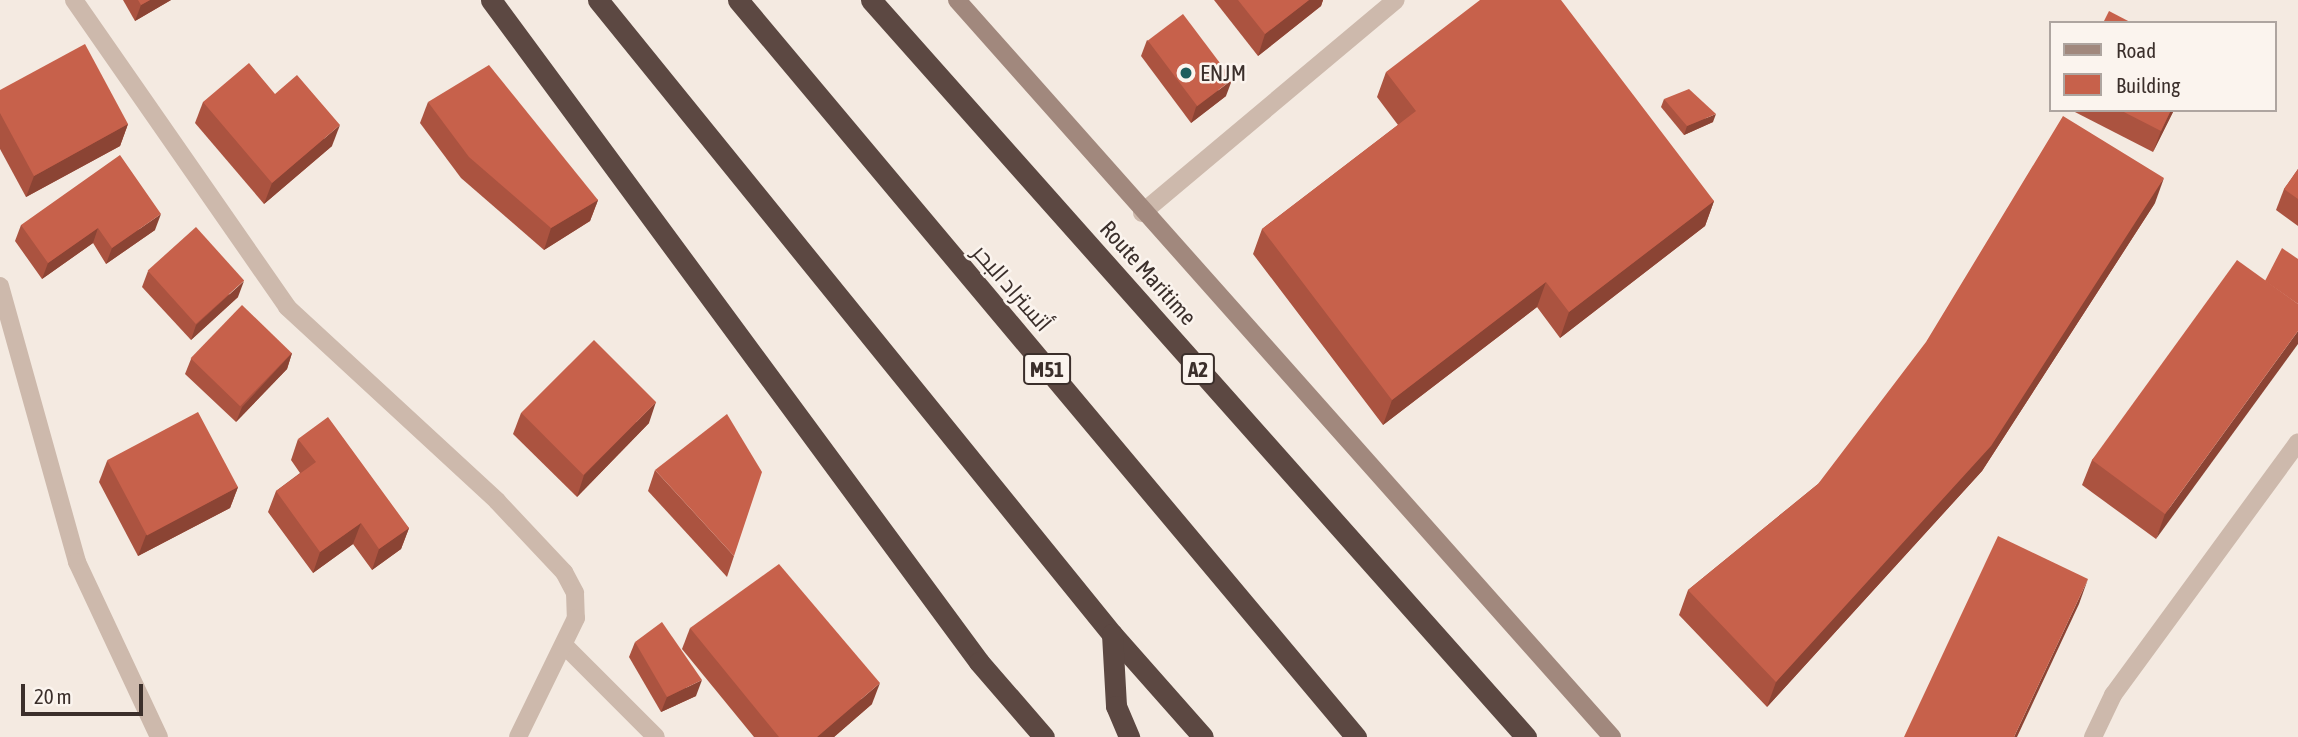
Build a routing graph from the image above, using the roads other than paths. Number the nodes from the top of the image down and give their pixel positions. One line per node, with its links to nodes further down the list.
1 (74, 0): 12 (street)
2 (491, 0): 16 (highway)
3 (598, 0): 11 (highway)
4 (738, 0): 19 (highway, أتستراد البحر / M51)
5 (871, 0): 20 (highway, Route Maritime / A2)
6 (957, 0): 8 (street)
7 (1396, 0): 8 (street)
8 (1142, 213): 21 (street)
9 (0, 286): 13 (street)
10 (2298, 442): 22 (street)
11 (1112, 634): 17 (highway); 18 (highway)
12 (566, 647): 14 (street); 15 (street)
13 (159, 737)
14 (518, 737)
15 (656, 737)
16 (1044, 737)
17 (1129, 737)
18 (1203, 737)
19 (1356, 737)
20 (1526, 737)
21 (1612, 737)
22 (2093, 737)

